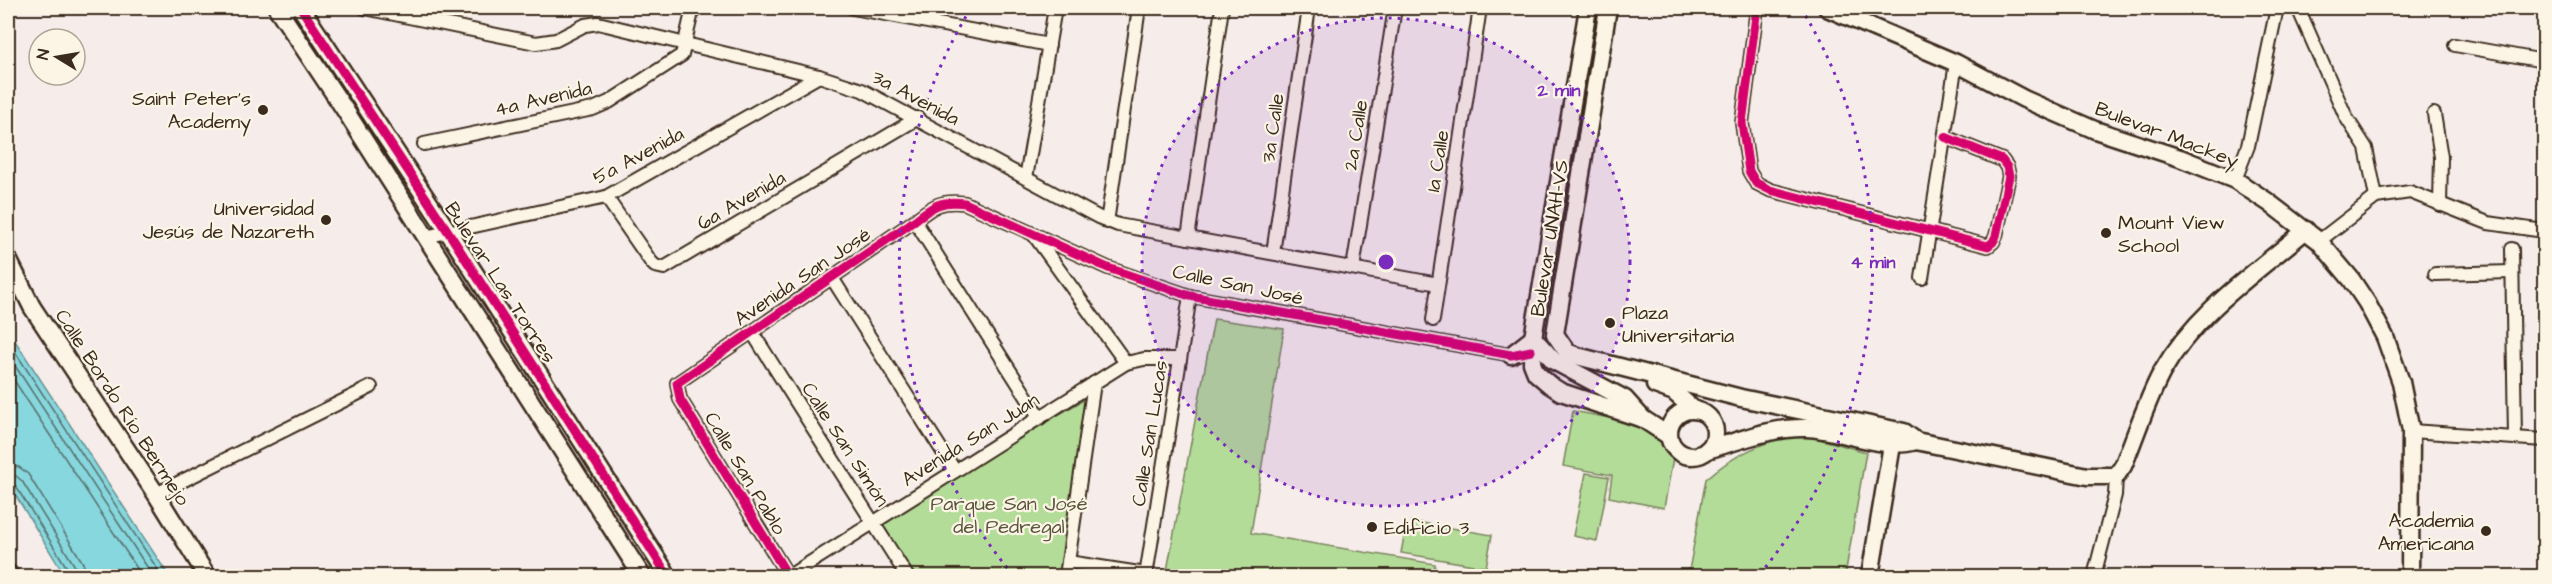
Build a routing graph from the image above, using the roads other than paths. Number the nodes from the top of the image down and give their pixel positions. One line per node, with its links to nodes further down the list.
1 (282, 8): 41 (main road, Bulevar Las Torres)
2 (301, 8): 38 (main road, Bulevar Las Torres)
3 (365, 8): 18 (street, 3a Avenida)
4 (693, 8): 18 (street)
5 (853, 8): 19 (street)
6 (1055, 8): 19 (street)
7 (1139, 8): 35 (street)
8 (1222, 8): 42 (street)
9 (1309, 8): 44 (street, 3a Calle)
10 (1395, 8): 46 (street, 2a Calle)
11 (1480, 8): 51 (street, 1a Calle)
12 (1588, 8): 55 (main road, Bulevar UNAH-VS)
13 (1608, 8): 59 (main road, Bulevar UNAH-VS)
14 (1757, 8): 36 (street)
15 (1827, 8): 22 (main road, Bulevar Mackey)
16 (2277, 8): 29 (street)
17 (2298, 8): 31 (street)
18 (686, 44): 23 (street, 3a Avenida); 27 (street, 4a Avenida)
19 (1049, 45): 28 (street)
20 (2455, 45): 21 (street)
21 (2544, 61)
22 (1956, 63): 26 (street); 29 (main road, Bulevar Mackey)
23 (819, 76): 25 (street, 3a Avenida); 30 (street, 5a Avenida)
24 (2434, 114): 33 (street)
25 (918, 118): 28 (street, 3a Avenida); 30 (street, 6a Avenida)
26 (1945, 138): 36 (street); 36 (street)
27 (424, 144)
28 (1026, 178): 35 (street, 3a Avenida)
29 (2235, 180): 40 (main road, Bulevar Mackey)
30 (606, 197): 38 (street, 5a Avenida)
31 (2376, 197): 33 (street); 40 (street)
32 (950, 201): 34 (street, Avenida San José); 39 (street, Calle San José)
33 (2440, 205): 37 (street)
34 (915, 221): 49 (street, Avenida San José); 65 (street)
35 (1107, 222): 42 (street, 3a Avenida)
36 (1929, 231): 50 (street)
37 (2544, 231)
38 (449, 233): 41 (street, 5a Avenida); 83 (main road, Bulevar Las Torres)
39 (1034, 234): 52 (street, Calle San José); 58 (street)
40 (2312, 236): 67 (main road, Bulevar Mackey); 74 (main road)
41 (425, 237): 82 (main road, Bulevar Las Torres)
42 (1188, 238): 44 (street, 3a Avenida)
43 (2512, 249): 47 (street)
44 (1274, 253): 46 (street, 3a Avenida)
45 (8, 259): 75 (main road, Calle Bordo Río Bermejo)
46 (1353, 268): 51 (street, 3a Avenida)
47 (2512, 272): 48 (street); 70 (street)
48 (2435, 274)
49 (832, 278): 54 (street, Avenida San José); 73 (street)
50 (1922, 278)
51 (1438, 284): 53 (street, 1a Calle)
52 (1190, 296): 53 (street, Calle San José); 57 (street, Calle San Lucas)
53 (1431, 328): 56 (street, Calle San José)
54 (752, 332): 62 (street, Avenida San José); 76 (street, Calle San Simón)
55 (1532, 345): 56 (main road); 66 (main road, Bulevar UNAH-VS); 66 (main road)
56 (1511, 355)
57 (1180, 359): 58 (street, Avenida San Juan); 79 (street, Calle San Lucas)
58 (1126, 363): 60 (street, Avenida San Juan)
59 (1636, 370): 63 (main road, Bulevar UNAH-VS); 64 (main road)
60 (1094, 383): 65 (street, Avenida San Juan); 77 (street)
61 (371, 387): 75 (street)
62 (677, 387): 84 (street, Calle San Pablo)
63 (1741, 398): 64 (main road); 69 (main road, Bulevar UNAH-VS)
64 (1699, 412): 68 (main road); 72 (main road)
65 (1040, 418): 73 (street, Avenida San Juan)
66 (1643, 419): 68 (main road, Bulevar UNAH-VS)
67 (2411, 431): 70 (street); 90 (main road, Bulevar Mackey)
68 (1670, 436): 72 (main road)
69 (1901, 438): 72 (main road); 74 (main road); 87 (main road); 88 (main road)
70 (2515, 438): 71 (street)
71 (2543, 439)
72 (1707, 450)
73 (955, 471): 76 (street, Avenida San Juan)
74 (2116, 476): 89 (street)
75 (156, 494): 81 (main road, Calle Bordo Río Bermejo)
76 (874, 523): 84 (street, Avenida San Juan); 85 (street, Calle San Simón)
77 (1068, 562): 79 (street); 86 (street)
78 (8, 573): 80 (main road)
79 (1146, 575)
80 (10, 576)
81 (207, 576)
82 (642, 576)
83 (668, 576)
84 (789, 576)
85 (908, 576)
86 (1066, 576)
87 (1870, 576)
88 (1881, 576)
89 (2094, 576)
90 (2410, 576)

